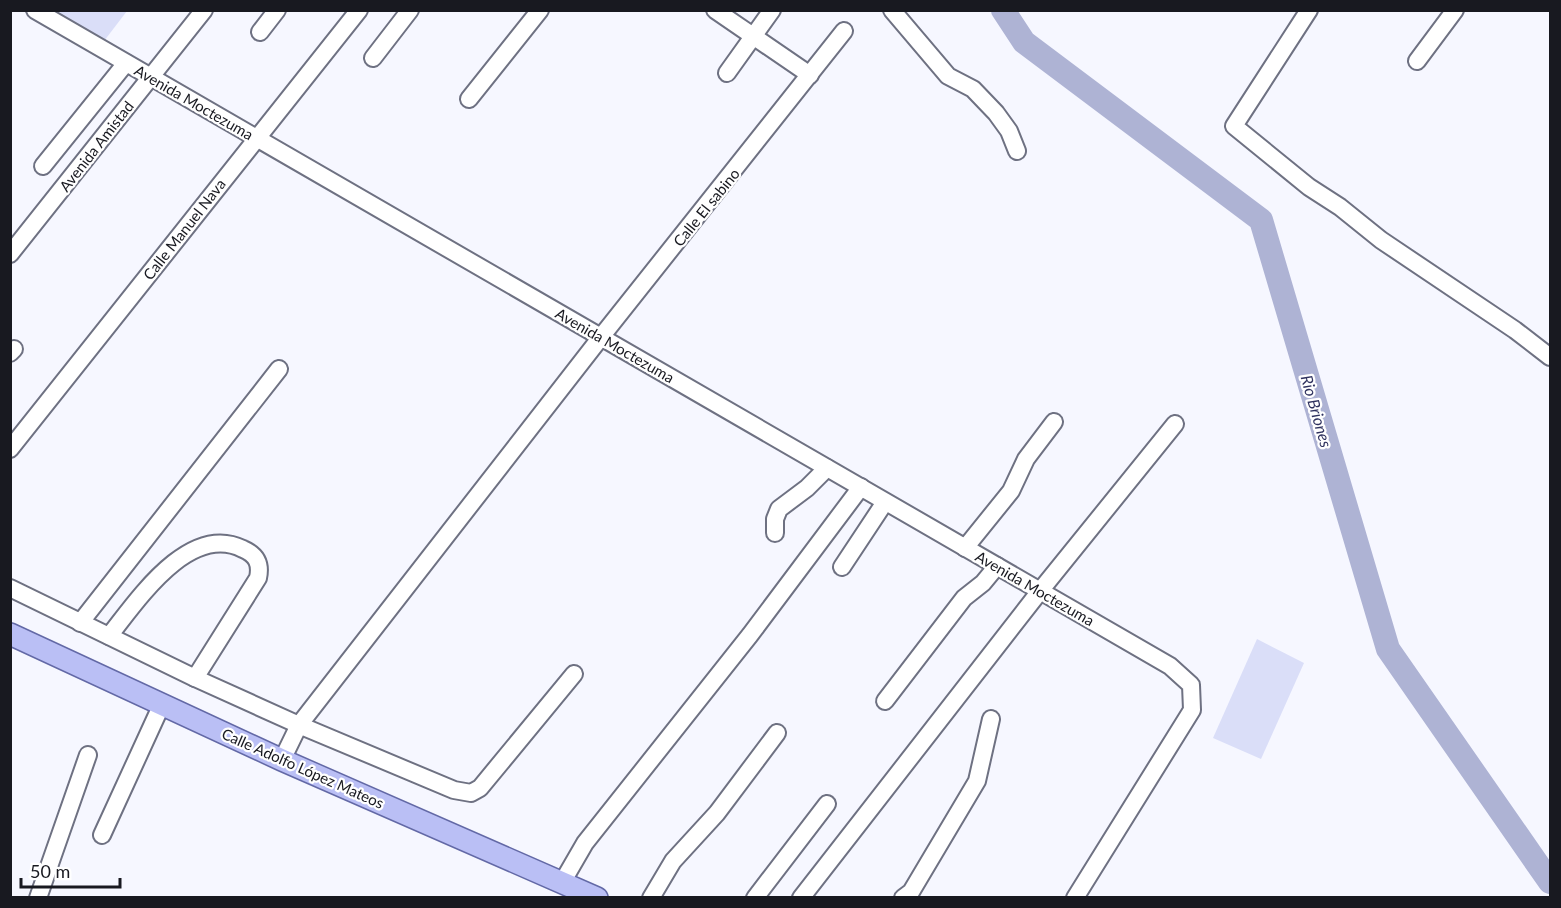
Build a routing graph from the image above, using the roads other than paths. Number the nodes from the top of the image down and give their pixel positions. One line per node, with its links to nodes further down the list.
1 (35, 10): 17 (street, Avenida Moctezuma)
2 (204, 10): 20 (street, Avenida Amistad)
3 (277, 10): 13 (street)
4 (359, 10): 22 (street, Calle Manuel Nava)
5 (410, 10): 15 (street)
6 (540, 10): 21 (street)
7 (715, 10): 14 (street)
8 (772, 10): 14 (street)
9 (892, 10): 23 (street)
10 (1309, 10): 27 (street)
11 (1455, 10): 16 (street)
12 (844, 31): 19 (street, Calle El sabino)
13 (260, 32)
14 (754, 37): 18 (street); 19 (street)
15 (373, 58)
16 (1417, 62)
17 (126, 63): 20 (street, Avenida Moctezuma); 24 (street)
18 (727, 73)
19 (810, 75): 26 (street, Calle El sabino)
20 (151, 77): 22 (street, Avenida Moctezuma); 25 (street, Avenida Amistad)
21 (469, 99)
22 (256, 138): 26 (street, Avenida Moctezuma); 31 (street, Calle Manuel Nava)
23 (1017, 151)
24 (43, 166)
25 (10, 254)
26 (601, 337): 32 (street, Avenida Moctezuma); 49 (street, Calle El sabino)
27 (1551, 357)
28 (279, 369): 41 (street)
29 (1054, 422): 36 (street)
30 (1176, 424): 40 (street)
31 (10, 448)
32 (827, 468): 33 (street, Avenida Moctezuma); 35 (street)
33 (861, 488): 34 (street, Avenida Moctezuma); 55 (street)
34 (885, 502): 36 (street, Avenida Moctezuma); 38 (street)
35 (775, 532)
36 (965, 548): 37 (street, Avenida Moctezuma)
37 (997, 566): 40 (street, Avenida Moctezuma); 46 (street)
38 (842, 567)
39 (10, 588): 41 (street)
40 (1040, 591): 61 (street); 62 (street, Avenida Moctezuma)
41 (80, 622): 43 (street)
42 (10, 634): 47 (main road, Calle Adolfo López Mateos)
43 (109, 636): 45 (street); 45 (street)
44 (574, 674): 49 (street)
45 (195, 678): 49 (street)
46 (885, 701)
47 (162, 704): 52 (main road, Calle Adolfo López Mateos); 54 (street)
48 (991, 719): 56 (street)
49 (299, 725): 52 (street, Calle El sabino)
50 (777, 732): 59 (street)
51 (88, 755): 57 (street)
52 (282, 760): 55 (main road, Calle Adolfo López Mateos)
53 (827, 804): 60 (street)
54 (102, 835)
55 (563, 881): 58 (main road, Calle Adolfo López Mateos)
56 (907, 894)
57 (38, 897)
58 (597, 897)
59 (651, 897)
60 (755, 897)
61 (801, 897)
62 (1075, 897)

